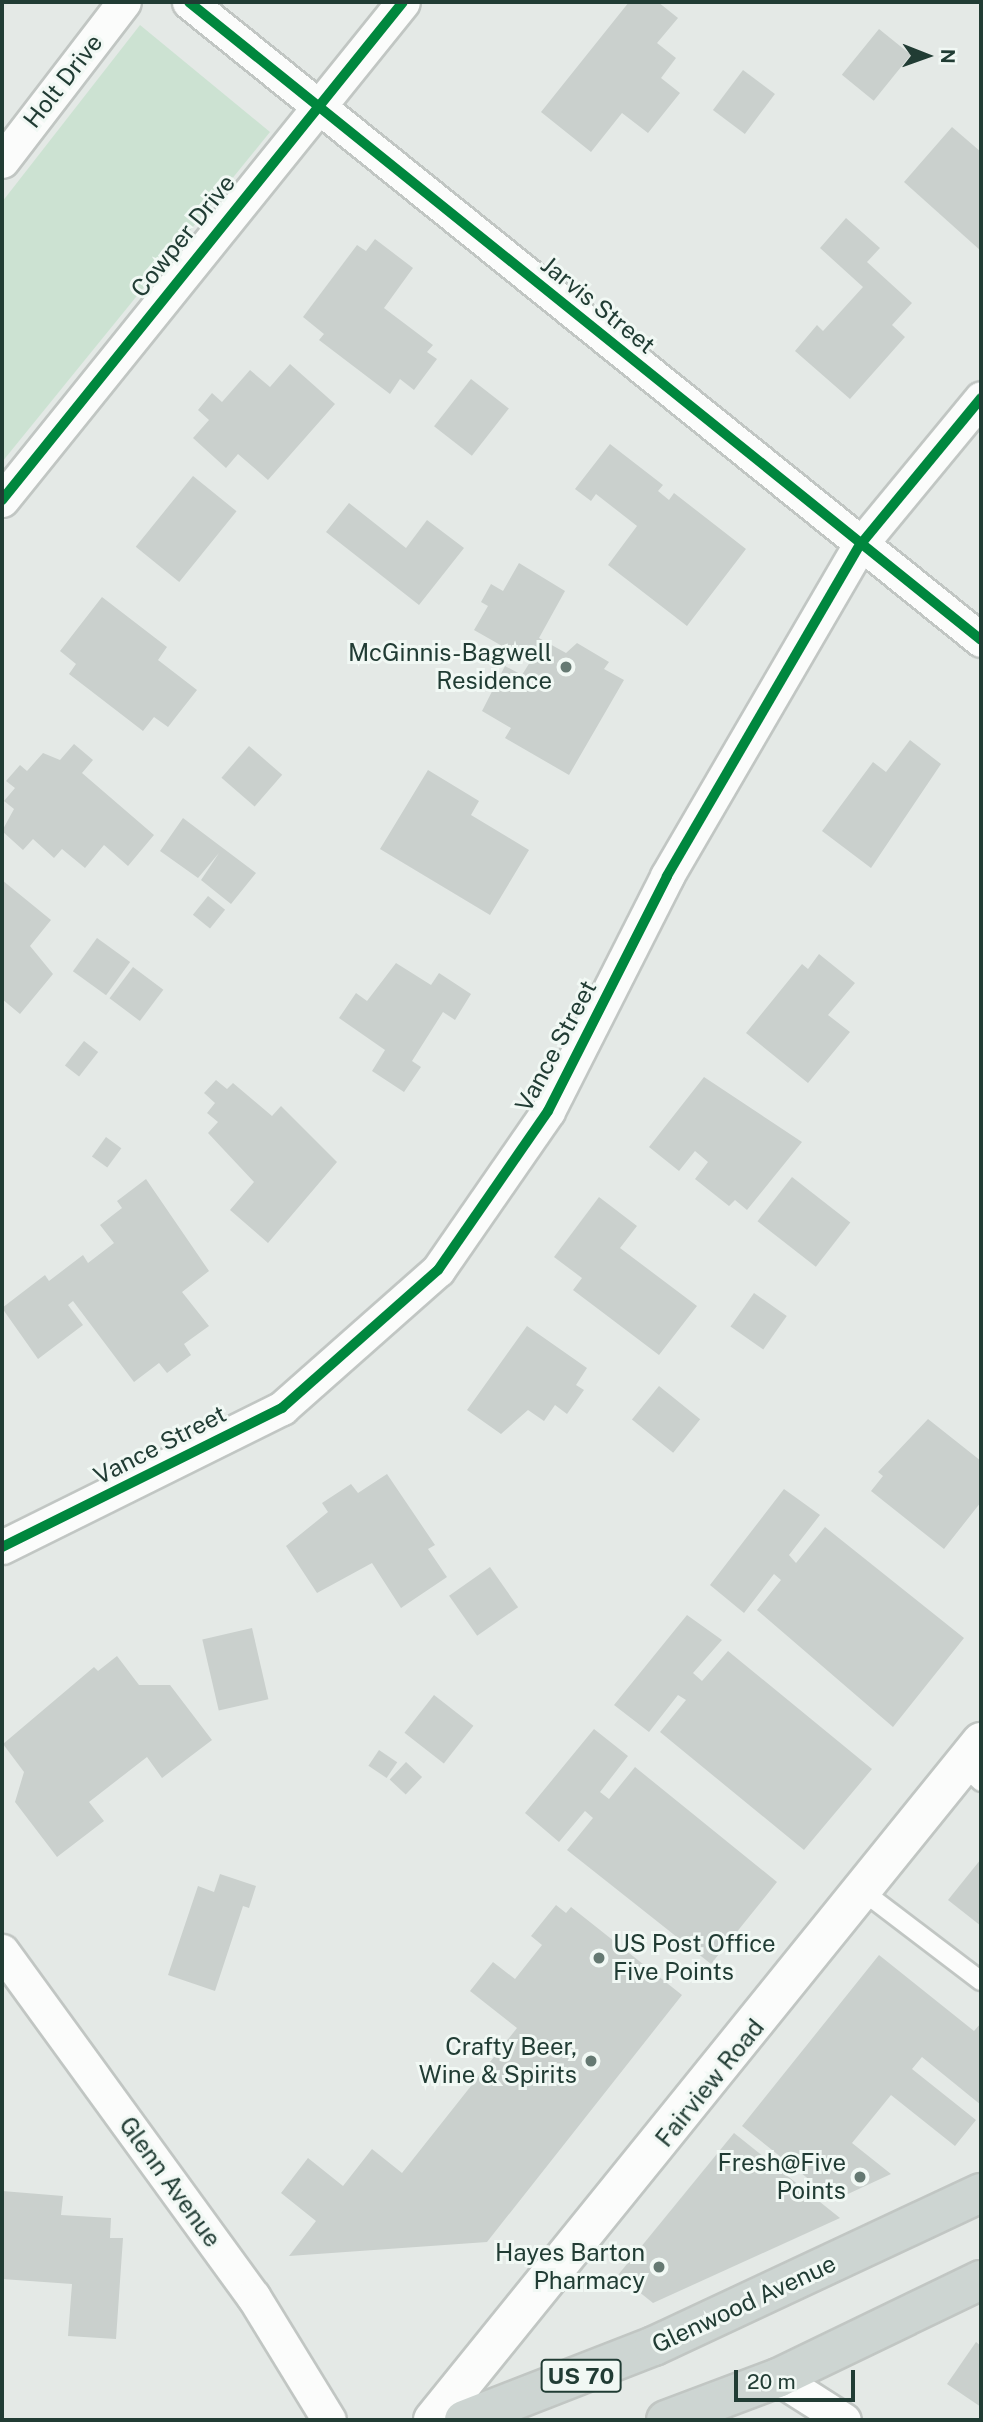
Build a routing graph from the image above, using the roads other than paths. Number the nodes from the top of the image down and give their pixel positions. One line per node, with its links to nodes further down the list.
1 (124, 2): 5 (street, Holt Drive)
2 (189, 2): 4 (street, Jarvis Street)
3 (403, 2): 4 (street, Cowper Drive)
4 (316, 104): 7 (street, Cowper Drive); 8 (street, Jarvis Street)
5 (2, 161)
6 (981, 398): 8 (street, Vance Street)
7 (2, 500)
8 (860, 545): 9 (street, Jarvis Street); 10 (street, Vance Street)
9 (981, 640)
10 (2, 1547)
11 (975, 1763): 12 (street, Fairview Road)
12 (864, 1892): 14 (lane); 19 (street, Fairview Road)
13 (2, 1951): 18 (street, Glenn Avenue)
14 (981, 1981)
15 (981, 2193): 20 (main road, Glenwood Avenue / US 70)
16 (981, 2280): 17 (main road)
17 (778, 2378): 21 (main road); 22 (street)
18 (329, 2420)
19 (433, 2420)
20 (464, 2420)
21 (666, 2420)
22 (844, 2420)

